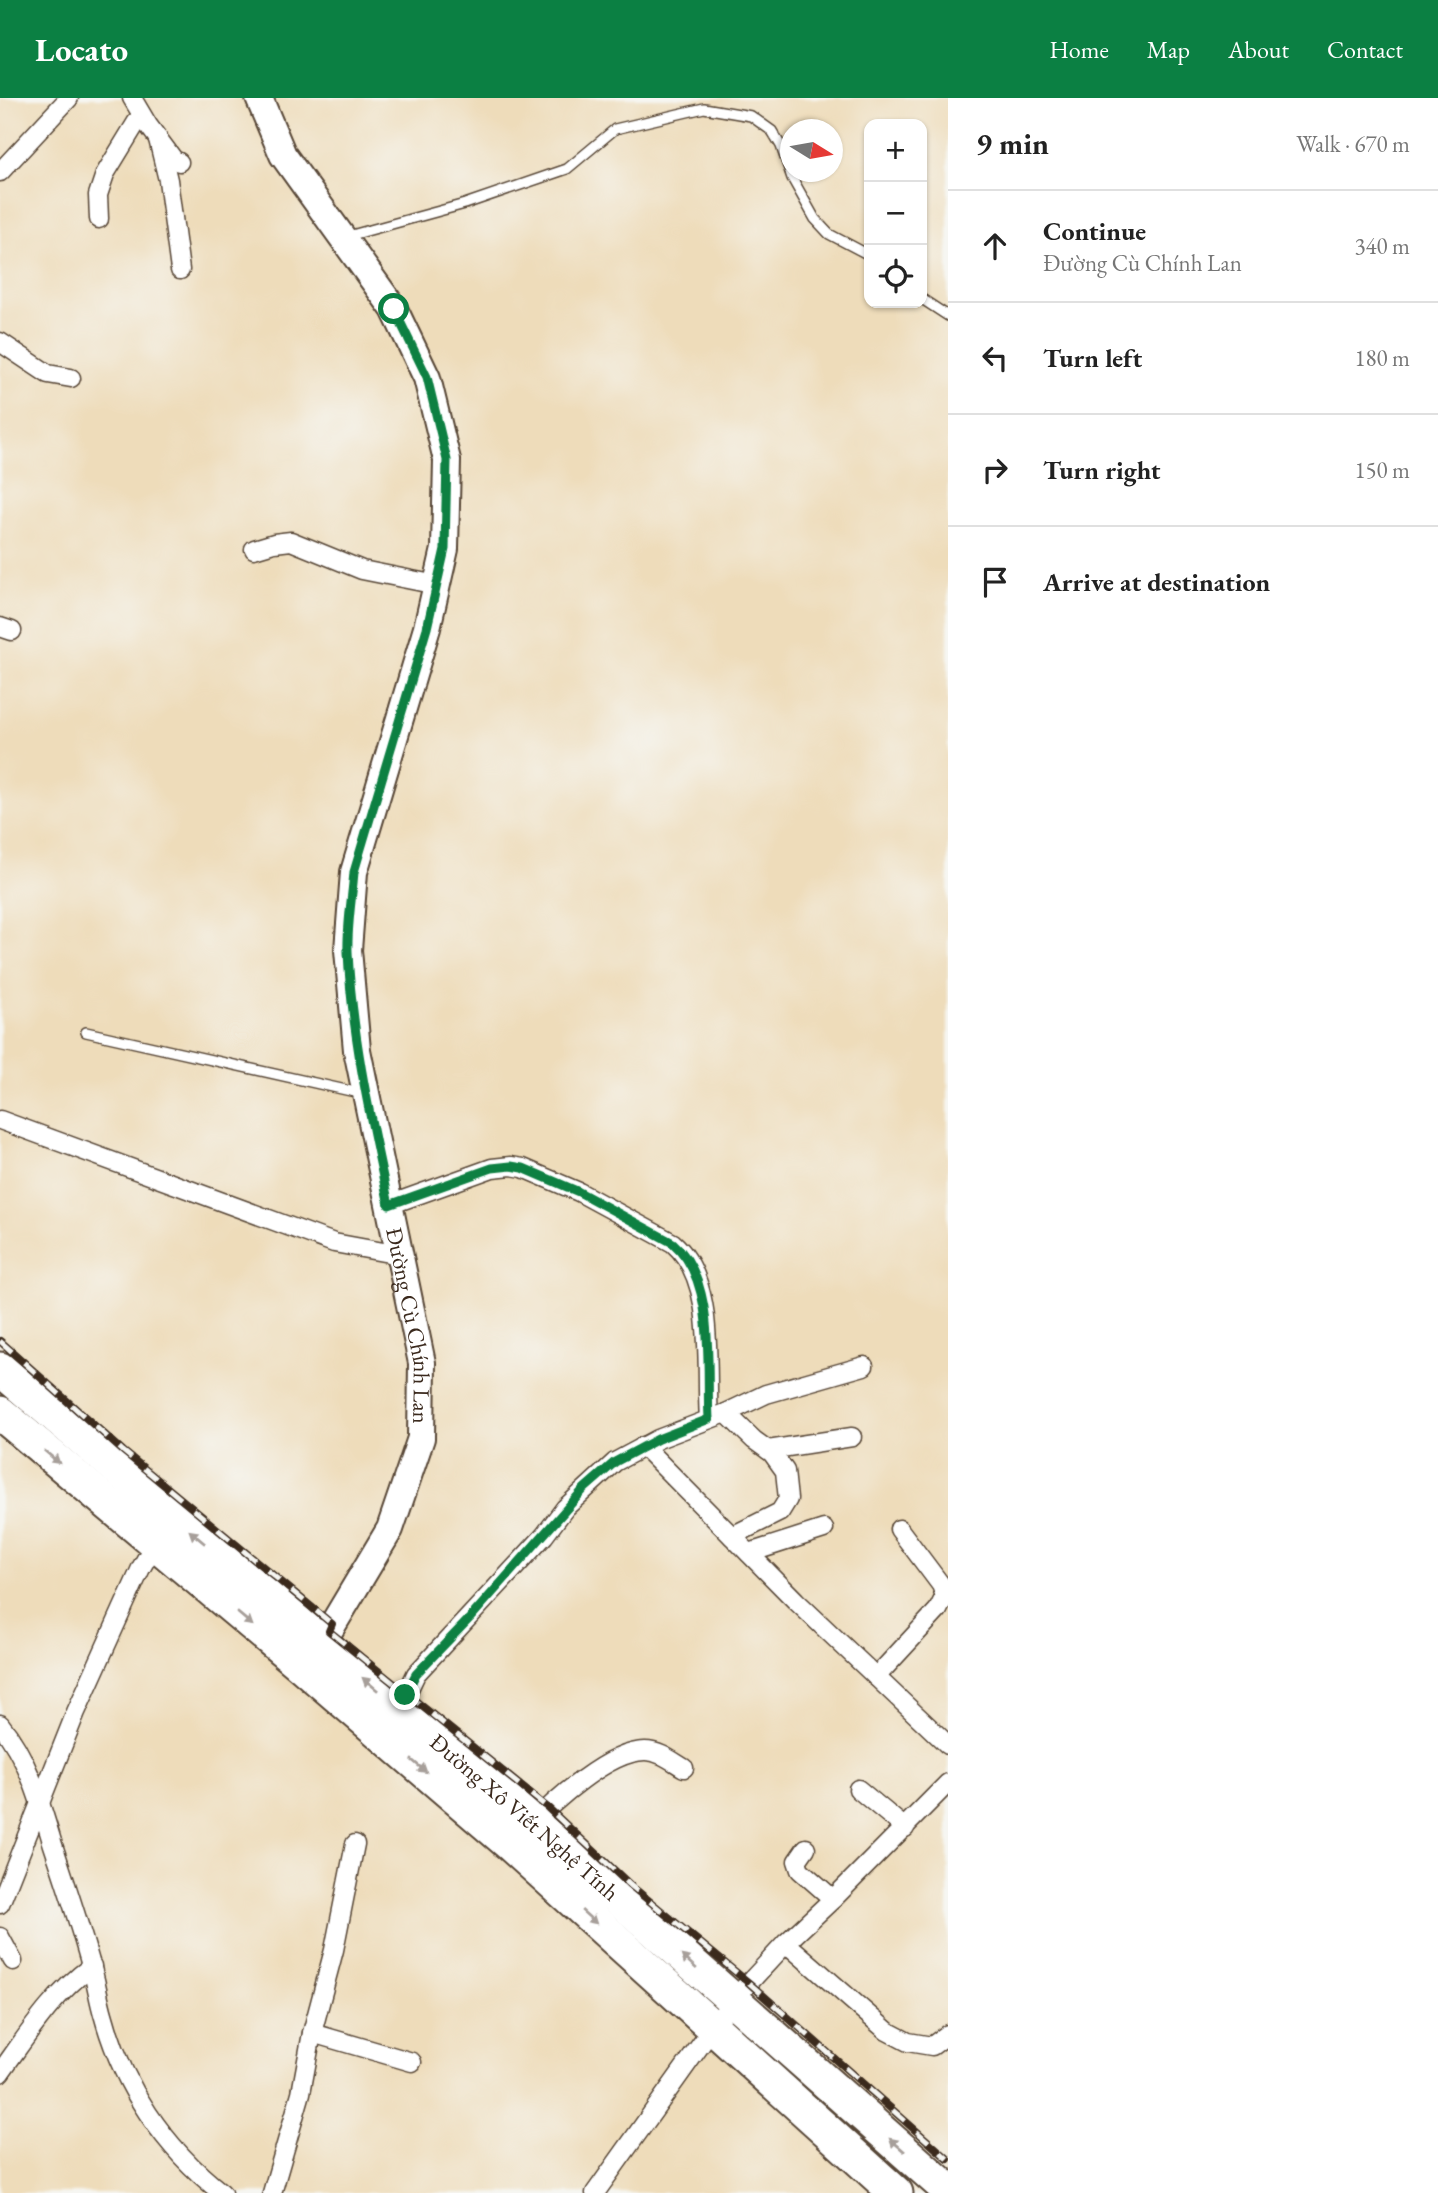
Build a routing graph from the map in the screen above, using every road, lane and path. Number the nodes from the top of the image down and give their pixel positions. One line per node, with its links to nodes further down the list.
1 (69, 98): 7 (street)
2 (132, 98): 4 (street)
3 (258, 98): 9 (street, Đường Cù Chính Lan)
4 (142, 115): 5 (street); 8 (street)
5 (158, 139): 6 (street); 11 (street)
6 (179, 162)
7 (0, 172)
8 (99, 219)
9 (343, 238): 10 (lane); 17 (street, Đường Cù Chính Lan)
10 (864, 252)
11 (180, 270)
12 (927, 302): 13 (lane)
13 (948, 316)
14 (0, 342): 15 (street)
15 (71, 378)
16 (254, 548): 17 (street)
17 (437, 585): 19 (street, Đường Cù Chính Lan)
18 (86, 1032): 19 (lane)
19 (366, 1095): 21 (street, Đường Cù Chính Lan)
20 (0, 1120): 22 (street)
21 (389, 1205): 22 (street, Đường Cù Chính Lan); 26 (street)
22 (400, 1255): 35 (street, Đường Cù Chính Lan)
23 (864, 1366): 26 (street)
24 (0, 1369): 35 (highway, Đường Xô Viết Nghệ Tĩnh, one-way to 24)
25 (0, 1413): 33 (highway, Đường Xô Viết Nghệ Tĩnh, one-way to 33)
26 (717, 1416): 28 (street); 29 (street)
27 (852, 1437): 29 (street)
28 (643, 1446): 32 (street); 37 (street)
29 (768, 1450): 32 (street)
30 (899, 1529): 36 (street)
31 (824, 1530): 34 (street)
32 (732, 1536): 34 (street)
33 (155, 1543): 35 (highway, Đường Xô Viết Nghệ Tĩnh, one-way to 35); 43 (street)
34 (749, 1553): 36 (street)
35 (310, 1653): 37 (highway, Đường Xô Viết Nghệ Tĩnh)
36 (876, 1677): 39 (street)
37 (388, 1720): 45 (highway, Đường Xô Viết Nghệ Tĩnh)
38 (0, 1724): 43 (street)
39 (948, 1745)
40 (684, 1769): 45 (street)
41 (948, 1783): 44 (street)
42 (858, 1789): 44 (street)
43 (40, 1804): 49 (street); 53 (street)
44 (905, 1828): 48 (street)
45 (523, 1835): 54 (highway, Đường Xô Viết Nghệ Tĩnh, one-way to 45); 55 (highway, Đường Xô Viết Nghệ Tĩnh, one-way to 55)
46 (355, 1844): 56 (street)
47 (806, 1848): 48 (street)
48 (833, 1899): 51 (street)
49 (0, 1904)
50 (0, 1937): 52 (street)
51 (786, 1943): 54 (street); 57 (street)
52 (13, 1961)
53 (92, 1966): 59 (street); 61 (street)
54 (732, 2001): 55 (street); 60 (highway, Đường Xô Viết Nghệ Tĩnh, one-way to 54)
55 (712, 2029): 63 (street); 64 (highway, Đường Xô Viết Nghệ Tĩnh)
56 (312, 2034): 58 (street); 62 (street)
57 (948, 2034)
58 (412, 2062)
59 (0, 2073)
60 (948, 2190)
61 (222, 2193)
62 (272, 2193)
63 (595, 2193)
64 (896, 2193)

